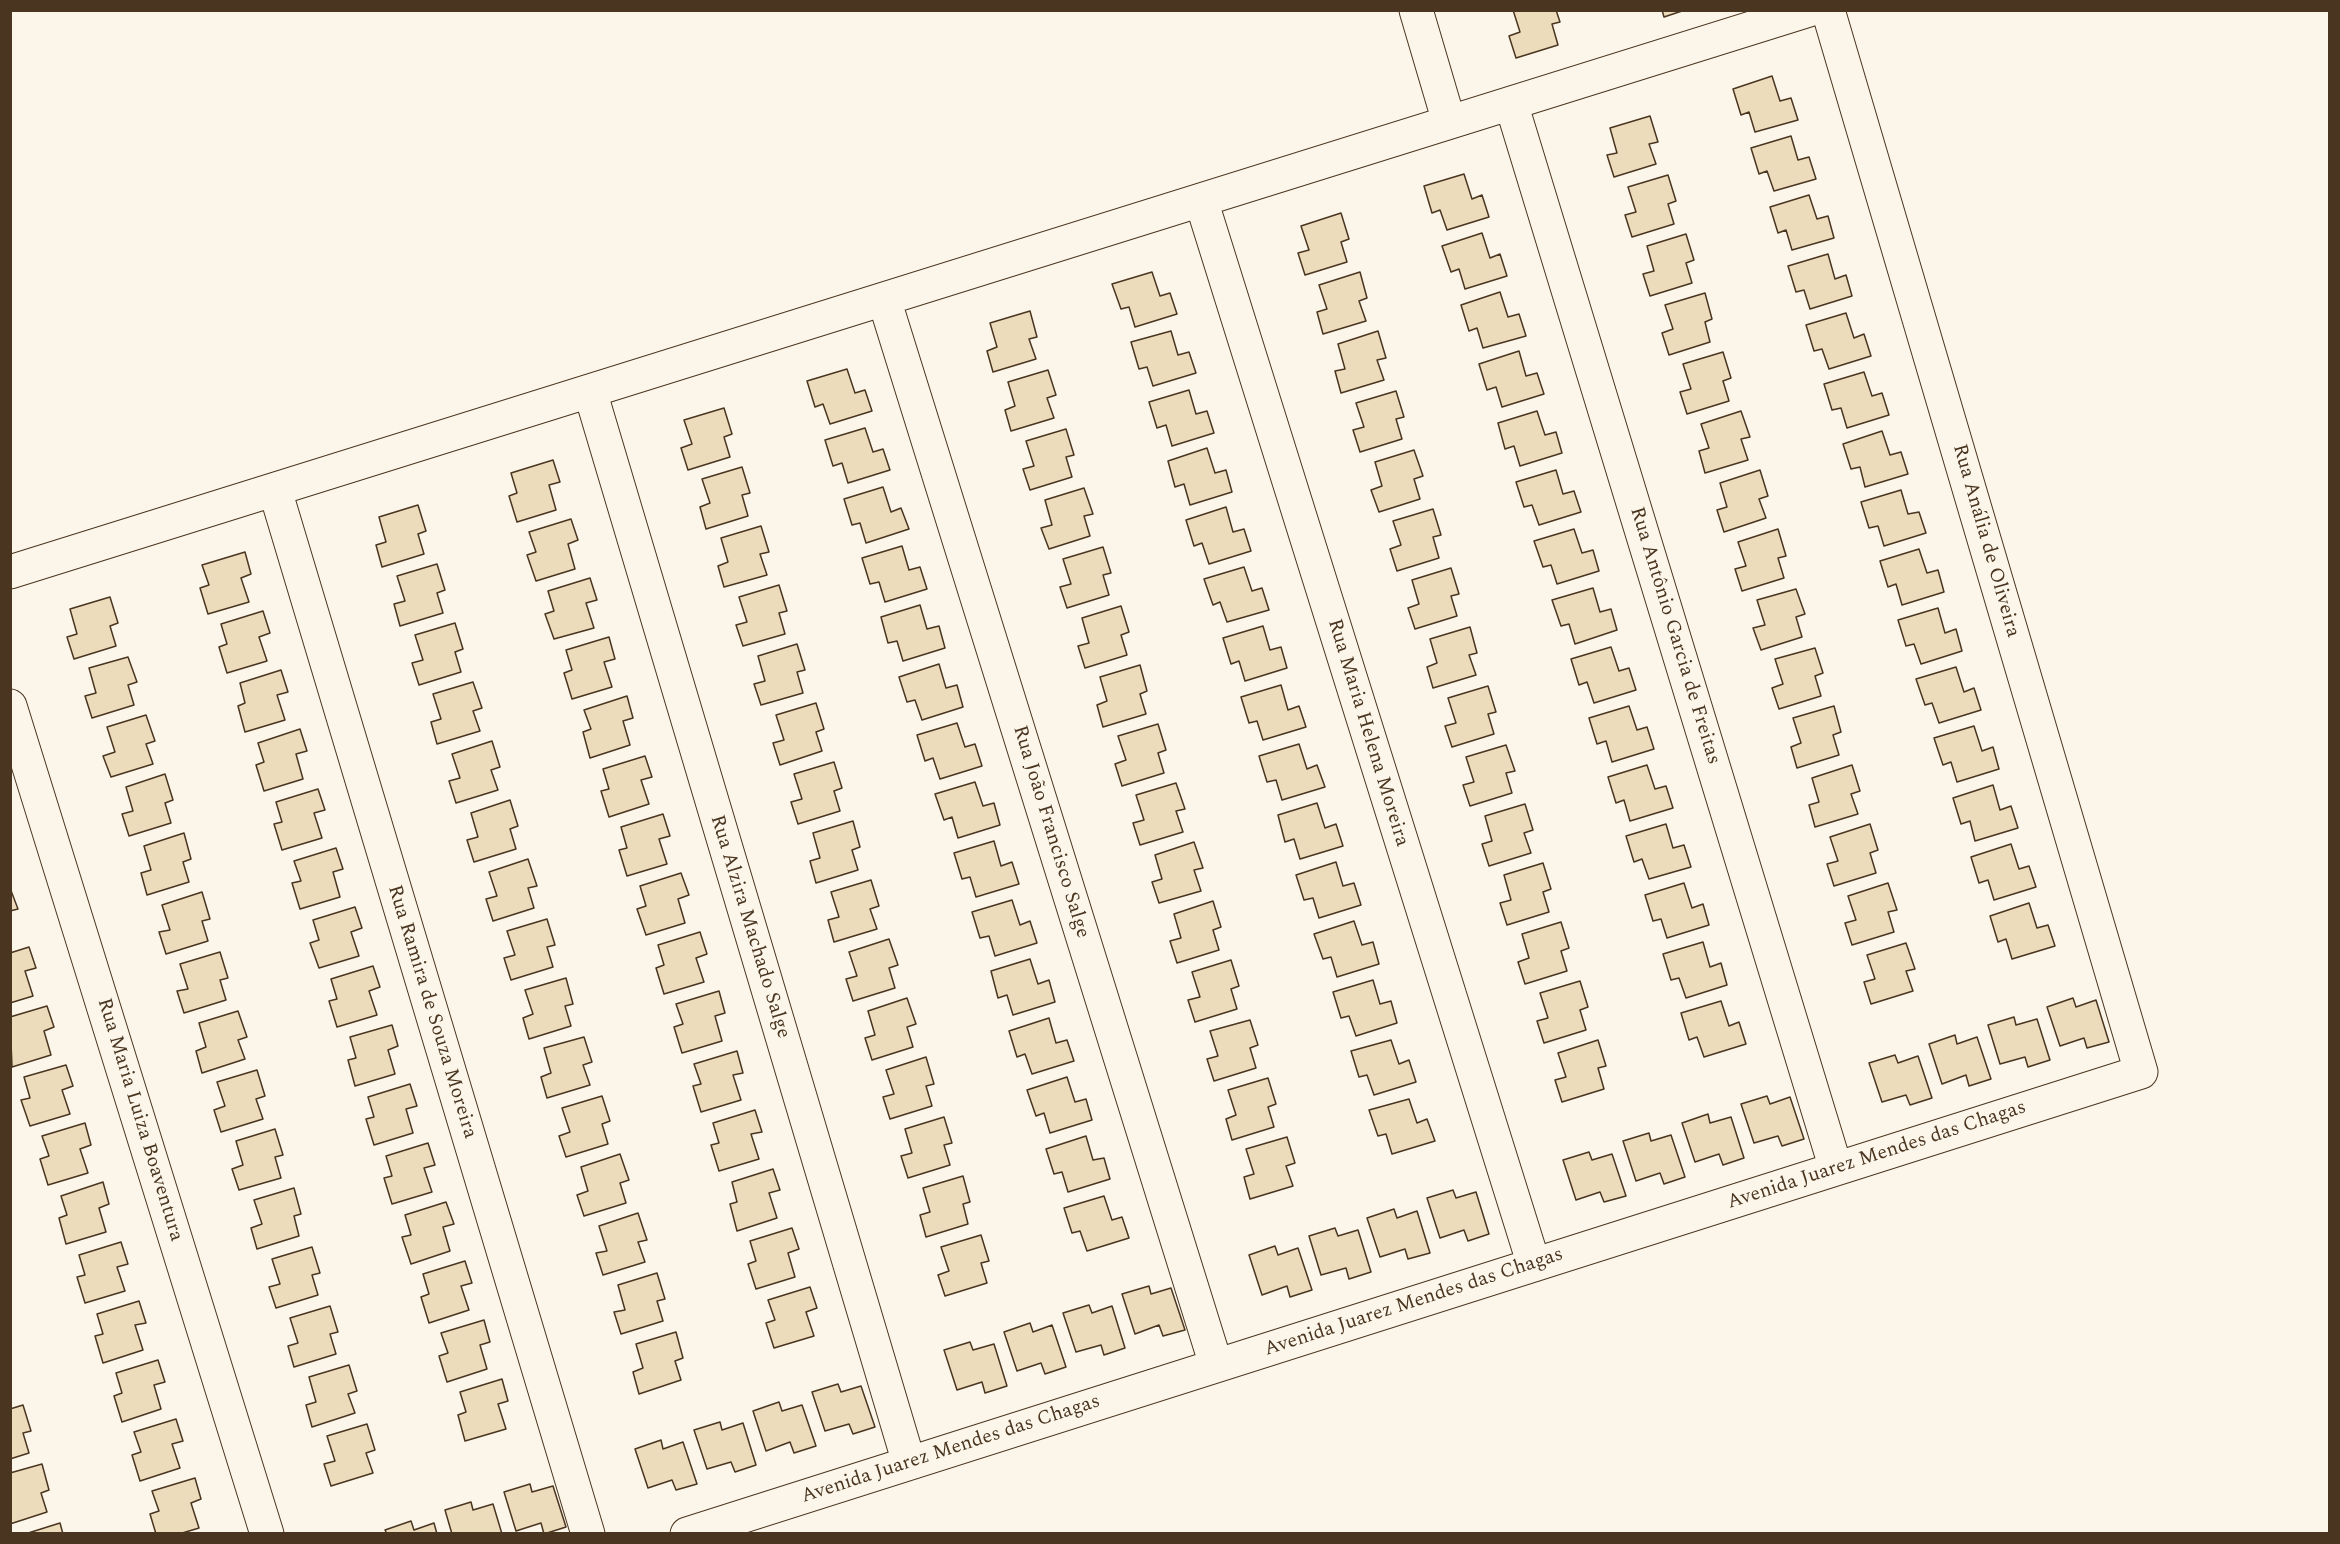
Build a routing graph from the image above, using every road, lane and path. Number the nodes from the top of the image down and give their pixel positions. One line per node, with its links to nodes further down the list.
1 (1416, 10): 6 (street)
2 (1809, 10): 4 (street)
3 (1828, 10): 13 (street, Rua Anália de Oliveira)
4 (1754, 19): 5 (street)
5 (1511, 103): 6 (street); 14 (street, Rua Antônio Garcia de Freitas)
6 (1449, 123): 7 (street)
7 (1201, 200): 8 (street); 15 (street, Rua Maria Helena Moreira)
8 (884, 299): 9 (street); 16 (street, Rua João Francisco Salge)
9 (590, 391): 10 (street); 17 (street, Rua Alzira Machado Salge)
10 (275, 490): 11 (street); 19 (street, Rua Ramira de Souza Moreira)
11 (10, 572)
12 (10, 706): 18 (street, Rua Maria Luiza Boaventura)
13 (2141, 1072): 14 (street, Avenida Juarez Mendes das Chagas)
14 (1836, 1169): 15 (street, Avenida Juarez Mendes das Chagas)
15 (1534, 1265): 16 (street, Avenida Juarez Mendes das Chagas)
16 (1216, 1365): 17 (street, Avenida Juarez Mendes das Chagas)
17 (909, 1463): 20 (street, Avenida Juarez Mendes das Chagas)
18 (267, 1533)
19 (588, 1533)
20 (687, 1533)

